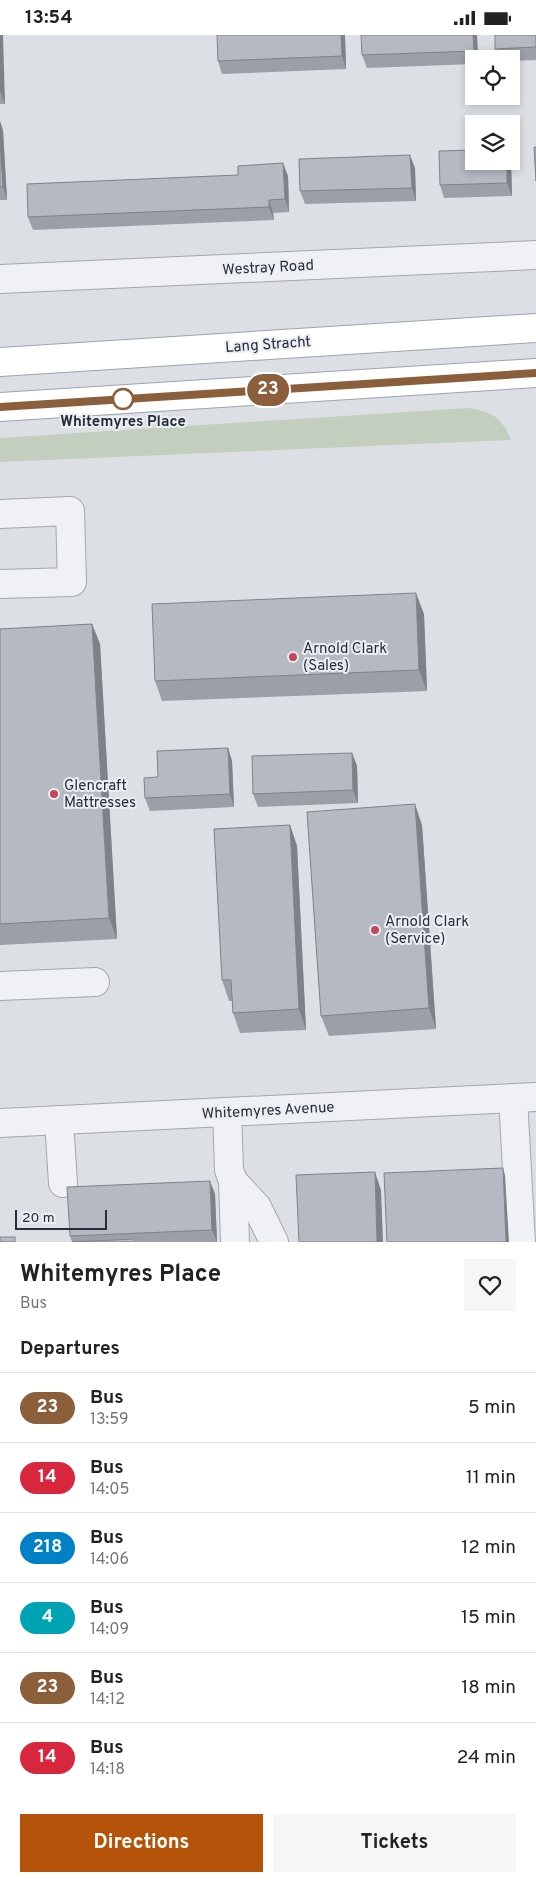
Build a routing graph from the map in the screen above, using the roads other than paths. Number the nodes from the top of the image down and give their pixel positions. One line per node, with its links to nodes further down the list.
1 (536, 255): 2 (street, Westray Road)
2 (0, 279)
3 (536, 333): 4 (main road, Lang Stracht)
4 (0, 362)
5 (536, 373): 6 (main road)
6 (0, 407)
7 (0, 515): 8 (street)
8 (0, 584)
9 (95, 982): 10 (street)
10 (0, 986)
11 (524, 1098): 12 (street, Whitemyres Avenue); 19 (street)
12 (227, 1112): 13 (street, Whitemyres Avenue); 15 (street)
13 (59, 1120): 14 (street, Whitemyres Avenue); 16 (street)
14 (0, 1123)
15 (233, 1181): 17 (street); 18 (street)
16 (64, 1183)
17 (235, 1242)
18 (274, 1242)
19 (521, 1242)

